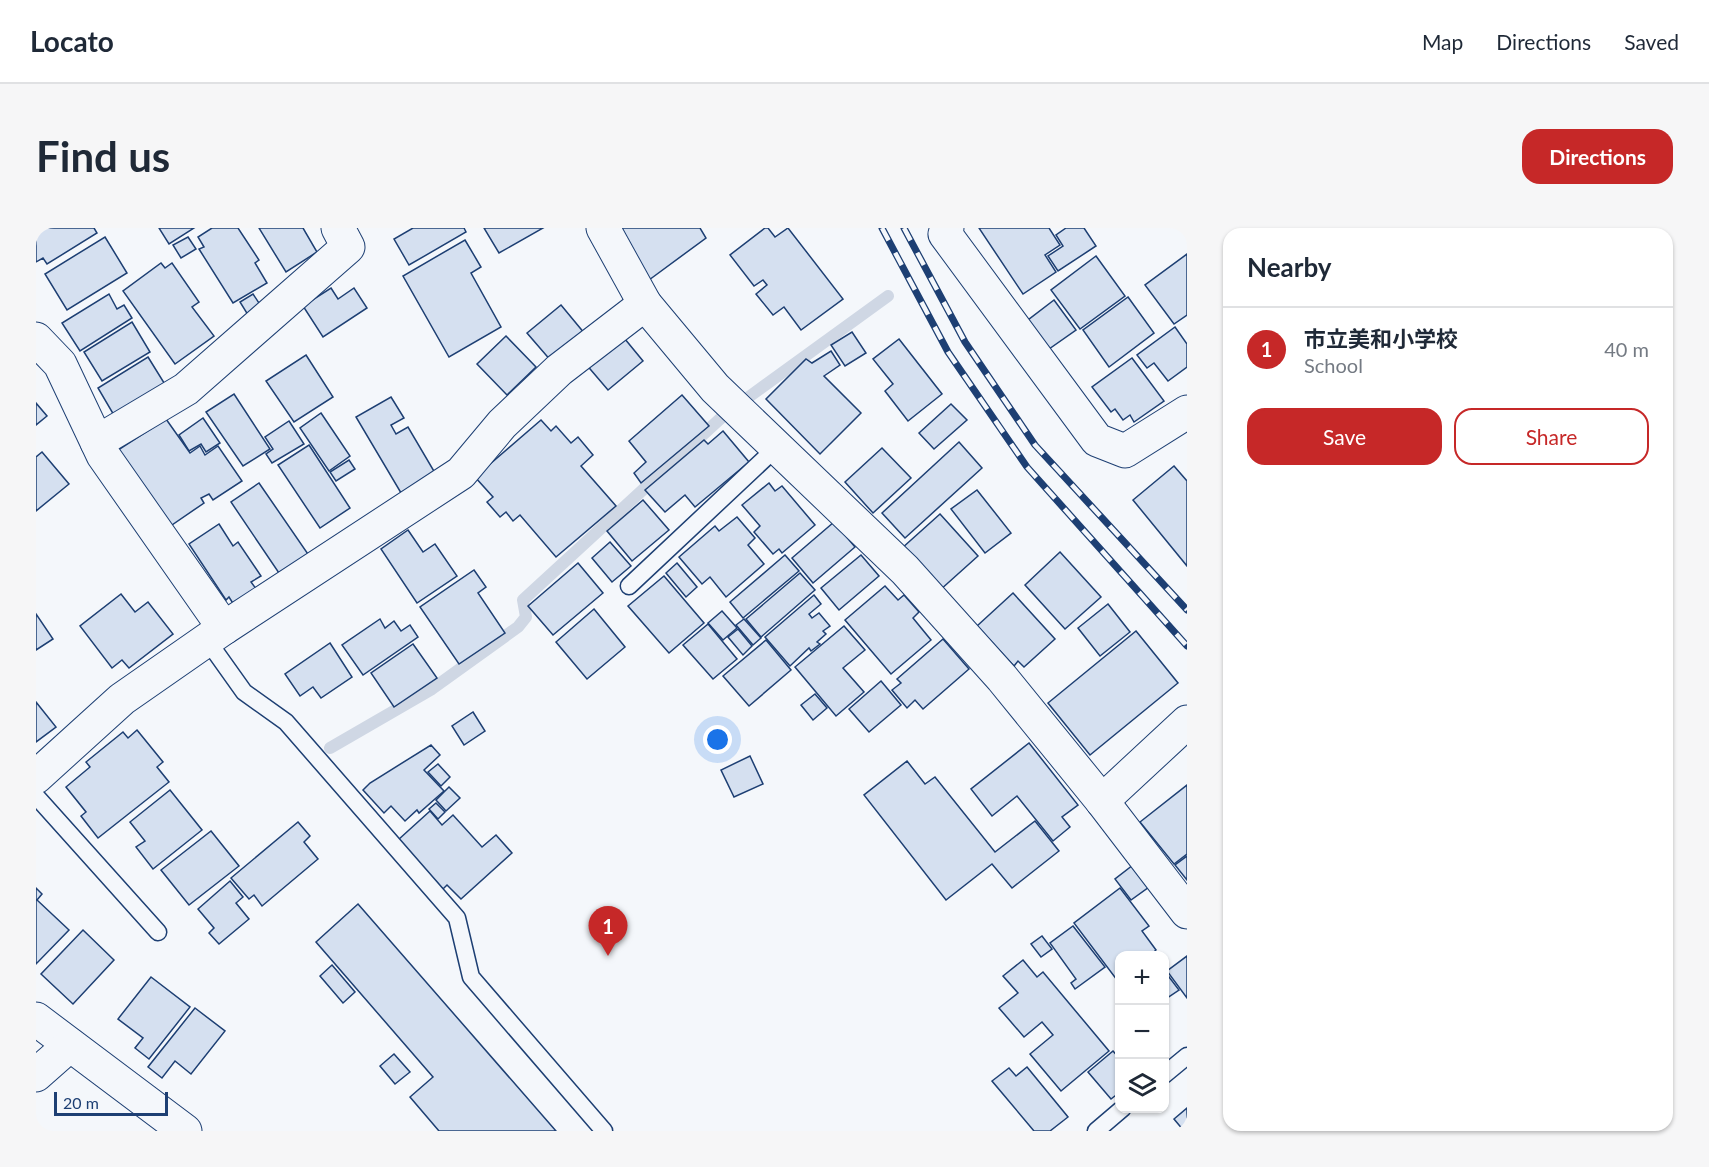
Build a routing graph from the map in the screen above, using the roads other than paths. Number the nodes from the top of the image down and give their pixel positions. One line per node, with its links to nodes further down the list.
1 (338, 228): 7 (street)
2 (603, 228): 4 (street)
3 (947, 228): 6 (street)
4 (645, 304): 8 (street); 10 (street)
5 (36, 339): 7 (street)
6 (1187, 412)
7 (96, 442): 10 (street)
8 (776, 448): 9 (lane); 14 (street)
9 (629, 586)
10 (216, 634): 12 (street); 24 (lane)
11 (1187, 722): 14 (street)
12 (36, 777)
13 (36, 796): 16 (lane)
14 (1102, 801): 15 (street)
15 (1187, 912)
16 (158, 932)
17 (36, 1019): 18 (street)
18 (70, 1045): 21 (street); 23 (street)
19 (1187, 1056): 20 (lane)
20 (1169, 1071)
21 (36, 1075)
22 (1117, 1113): 25 (lane)
23 (185, 1131)
24 (604, 1131)
25 (1096, 1131)

